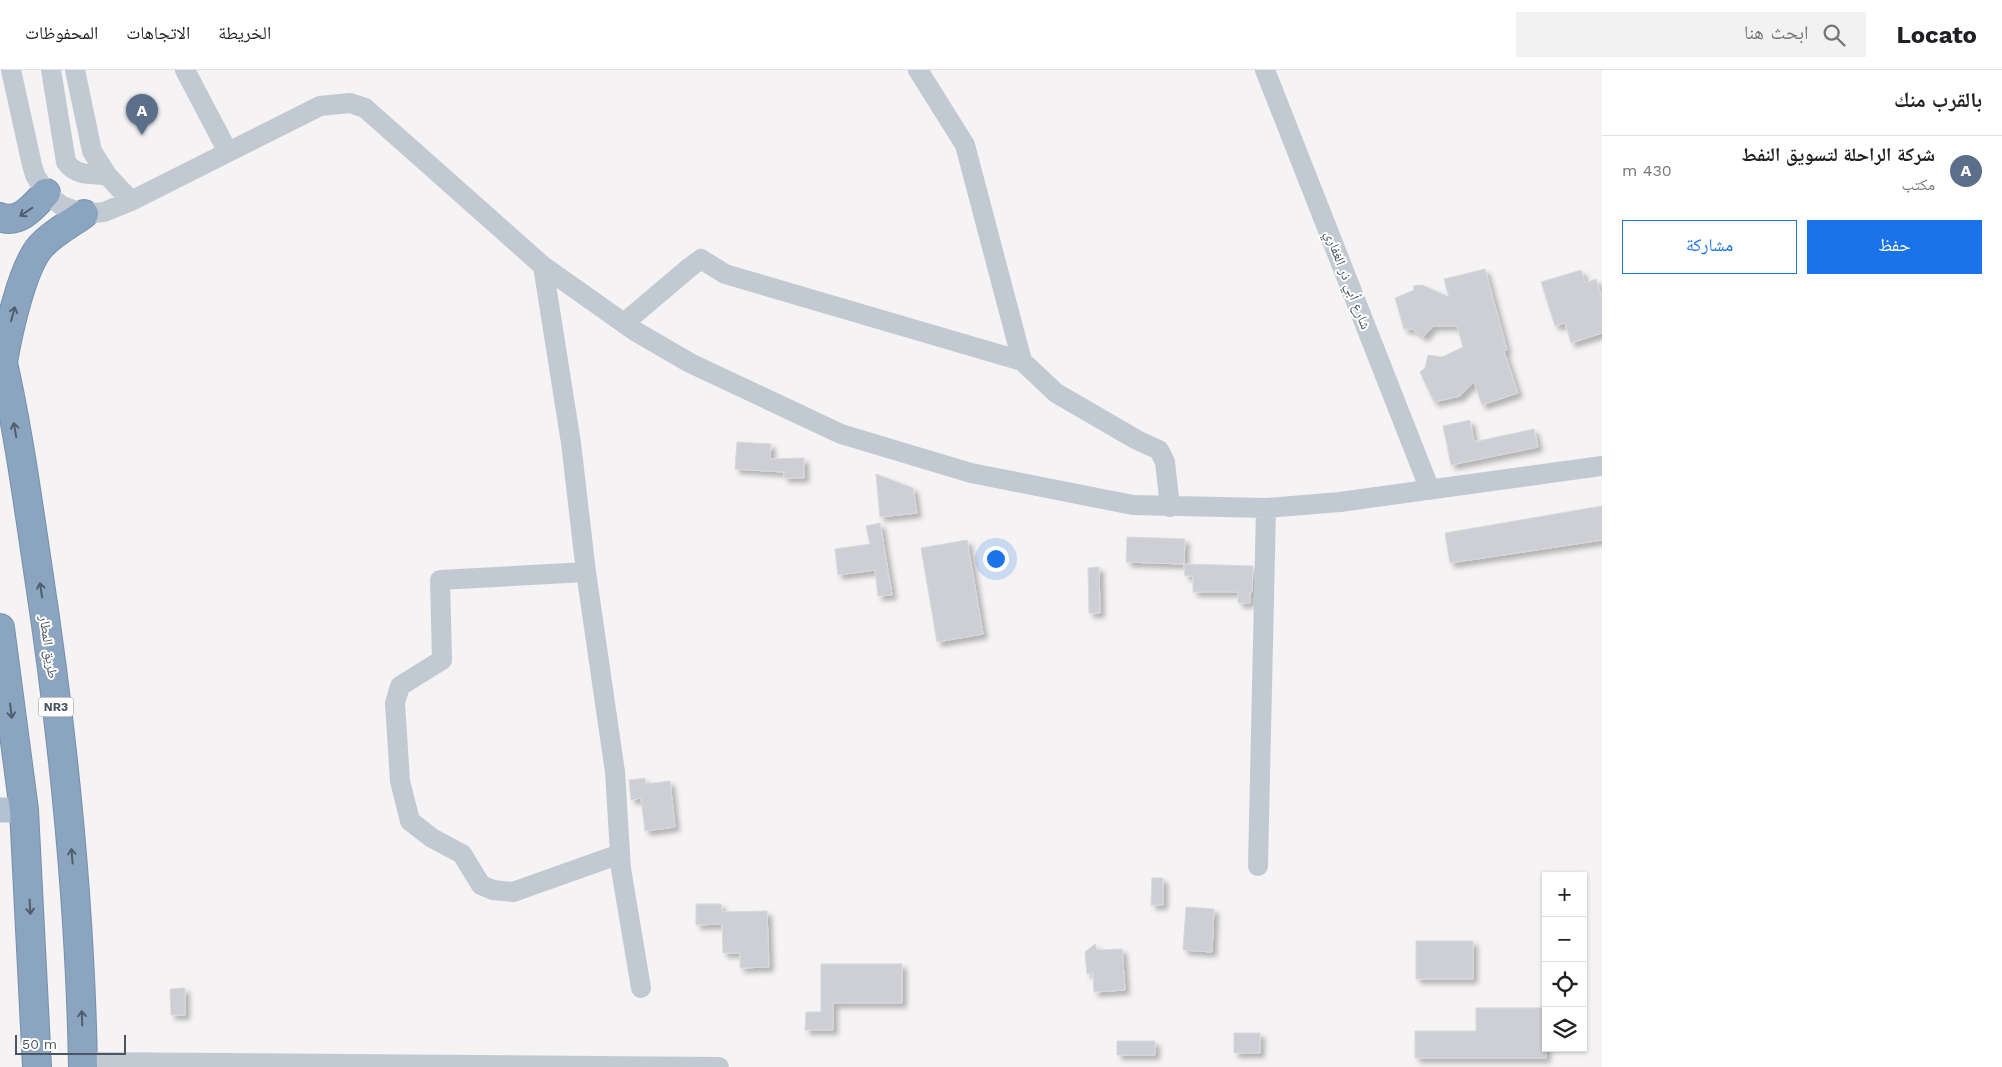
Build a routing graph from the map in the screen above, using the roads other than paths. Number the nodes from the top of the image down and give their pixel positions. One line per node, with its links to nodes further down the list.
1 (11, 70): 9 (street)
2 (51, 70): 8 (street)
3 (75, 70): 8 (street)
4 (186, 70): 7 (street)
5 (918, 70): 16 (street)
6 (1265, 70): 18 (street, شارع أبي ذر الغفاري)
7 (228, 152): 10 (street); 13 (street)
8 (106, 175): 10 (street)
9 (46, 193): 11 (street); 12 (highway, one-way to 12)
10 (131, 201): 11 (street)
11 (84, 214): 15 (highway, one-way to 11)
12 (0, 217)
13 (543, 266): 14 (street); 21 (street)
14 (624, 323): 16 (street); 19 (street)
15 (1, 356): 27 (highway, طريق المطار / NR3, one-way to 15)
16 (1022, 361): 19 (street)
17 (1602, 466): 18 (street)
18 (1430, 490): 20 (street)
19 (1170, 507): 20 (street)
20 (1266, 508): 25 (street)
21 (586, 572): 24 (street); 24 (street)
22 (0, 628): 23 (highway, one-way to 23)
23 (12, 810): 28 (highway, one-way to 28)
24 (620, 854): 26 (street)
25 (1258, 866)
26 (640, 988)
27 (83, 1065): 29 (street)
28 (37, 1067)
29 (719, 1067)

